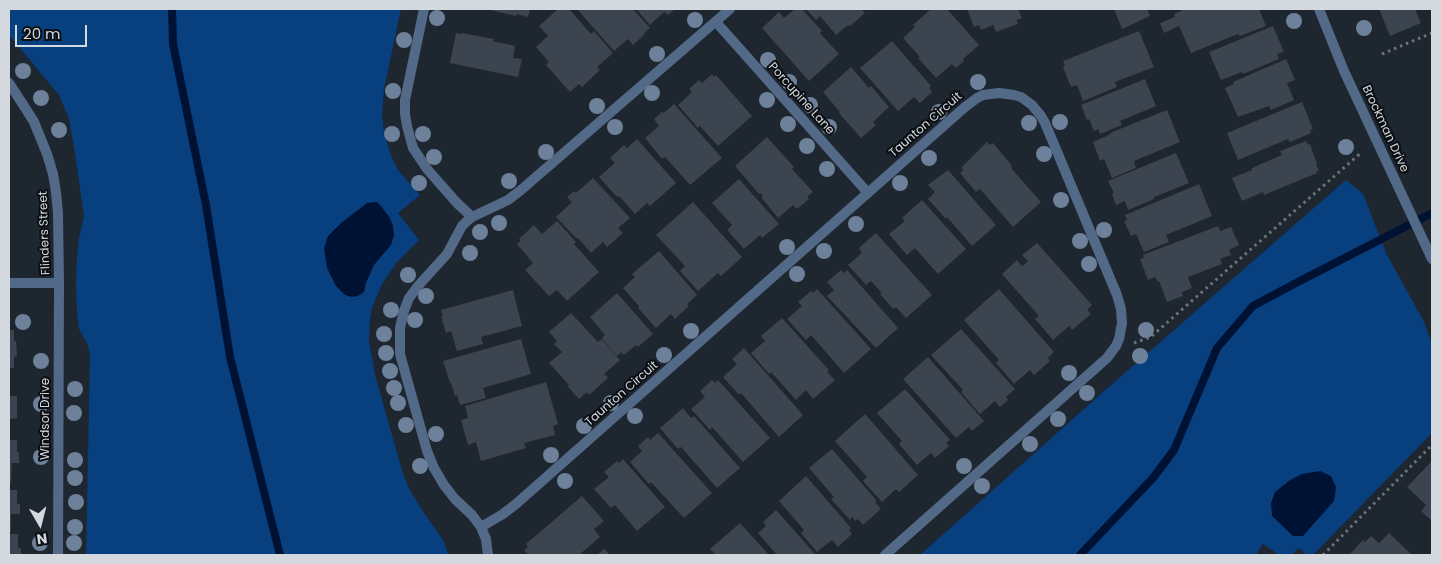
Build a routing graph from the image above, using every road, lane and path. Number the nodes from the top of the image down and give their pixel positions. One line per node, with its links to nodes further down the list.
1 (424, 9): 10 (street)
2 (730, 9): 4 (street)
3 (1319, 9): 8 (street, Brockman Drive)
4 (716, 22): 9 (street, Porcupine Lane); 10 (street)
5 (1432, 33): 6 (path)
6 (1382, 54)
7 (9, 83): 13 (street, Flinders Street)
8 (1376, 139): 11 (street, Brockman Drive); 14 (path)
9 (868, 193): 16 (street, Taunton Circuit); 19 (street, Taunton Circuit)
10 (472, 217): 16 (street)
11 (1432, 259)
12 (9, 283): 13 (street, Flinders Street)
13 (59, 283): 17 (street, Windsor Drive)
14 (1132, 344)
15 (1432, 445): 20 (path)
16 (481, 527): 18 (street)
17 (58, 555)
18 (488, 555)
19 (884, 555)
20 (1323, 555)

